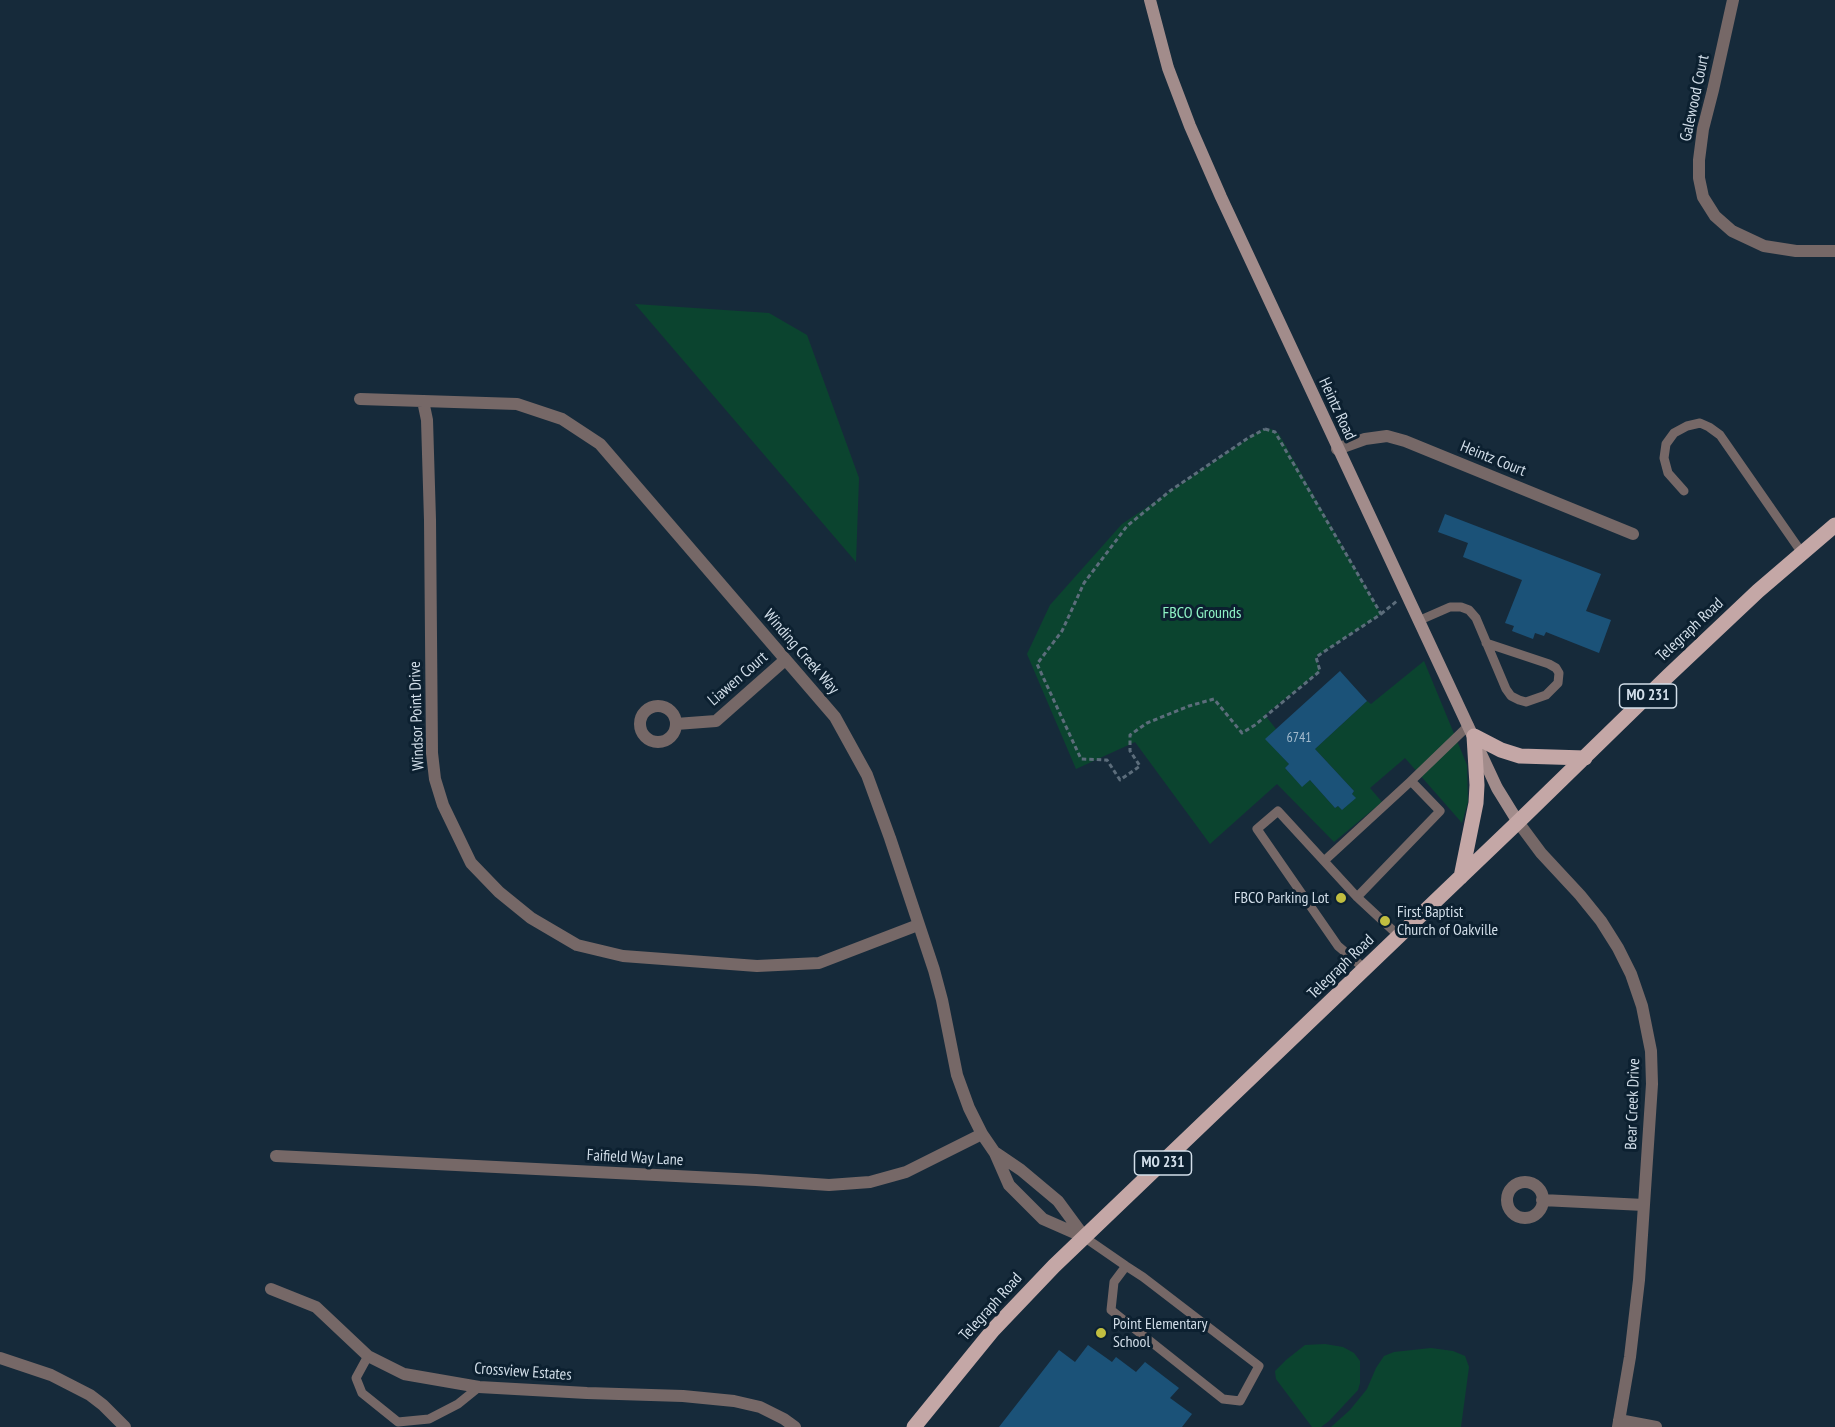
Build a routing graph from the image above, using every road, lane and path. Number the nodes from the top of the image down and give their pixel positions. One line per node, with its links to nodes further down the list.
1 (1150, 0): 6 (street, Heintz Road)
2 (1733, 0): 3 (street, Galewood Court)
3 (1835, 251)
4 (360, 399): 5 (street, Winding Creek Way)
5 (423, 400): 15 (street, Winding Creek Way); 24 (street, Windsor Point Drive)
6 (1337, 448): 9 (street, Heintz Court); 11 (street, Heintz Road)
7 (1684, 491): 10 (lane)
8 (1835, 525): 10 (main road, Telegraph Road / MO 231)
9 (1633, 534)
10 (1802, 552): 18 (main road, Telegraph Road / MO 231)
11 (1405, 594): 12 (path); 13 (street, Heintz Road)
12 (1381, 614): 12 (path)
13 (1418, 621): 14 (lane); 17 (street, Heintz Road)
14 (1486, 643): 14 (lane)
15 (784, 660): 16 (street, Liawen Court); 24 (street, Winding Creek Way)
16 (676, 724)
17 (1471, 731): 18 (main road); 19 (lane); 20 (street, Heintz Road); 22 (main road)
18 (1585, 758): 20 (main road, Telegraph Road / MO 231)
19 (1411, 781): 21 (lane); 23 (lane)
20 (1518, 822): 22 (main road, Telegraph Road / MO 231); 31 (street, Bear Creek Drive)
21 (1324, 861): 23 (lane); 26 (lane)
22 (1461, 877): 25 (main road, Telegraph Road / MO 231)
23 (1357, 897): 25 (lane)
24 (918, 925): 27 (street, Winding Creek Way)
25 (1399, 936): 26 (main road, Telegraph Road / MO 231)
26 (1365, 969): 32 (main road, Telegraph Road / MO 231)
27 (982, 1134): 28 (street, Winding Creek Way); 29 (street, Faifield Way Lane)
28 (995, 1153): 32 (street, Winding Creek Way); 32 (street, Winding Creek Way)
29 (276, 1156)
30 (1542, 1200): 31 (street)
31 (1644, 1205): 38 (street, Bear Creek Drive)
32 (1084, 1237): 33 (lane); 41 (main road, Telegraph Road / MO 231)
33 (1126, 1266): 33 (lane)
34 (271, 1289): 35 (street, Crossview Estates)
35 (368, 1356): 37 (street, Crossview Estates); 37 (lane)
36 (0, 1358): 39 (street)
37 (479, 1387): 40 (street, Crossview Estates)
38 (1618, 1424): 42 (street)
39 (125, 1427)
40 (795, 1427)
41 (914, 1427)
42 (1656, 1427)

